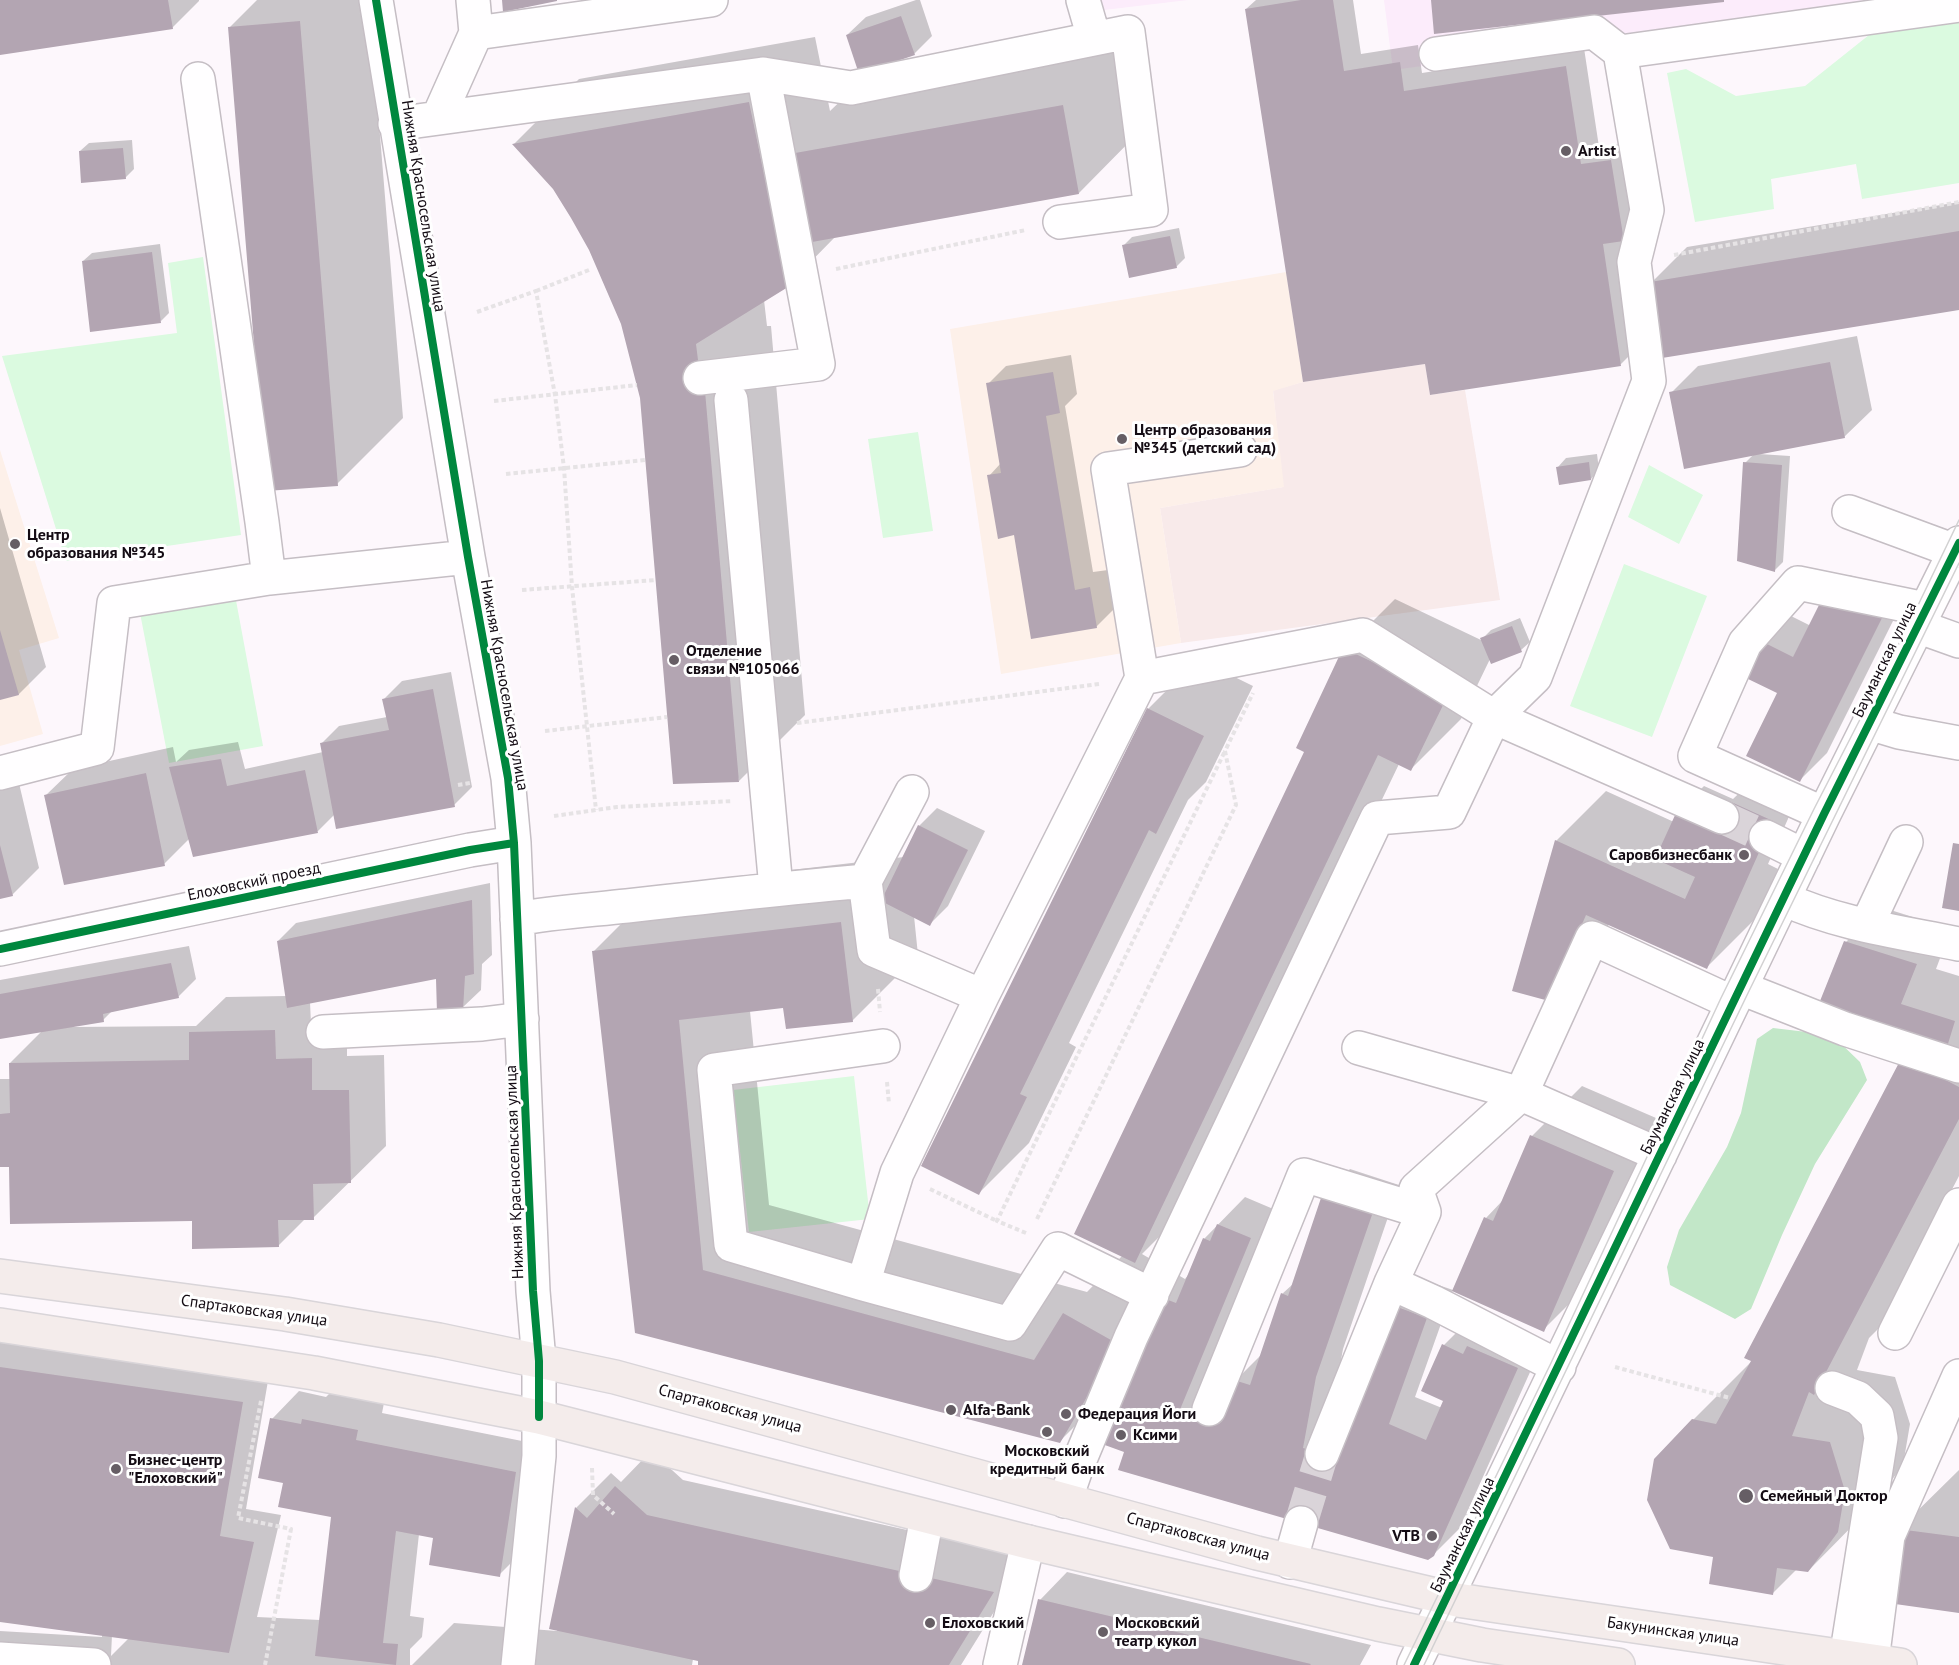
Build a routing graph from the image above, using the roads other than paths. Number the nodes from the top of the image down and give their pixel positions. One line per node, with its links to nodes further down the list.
1 (376, 0): 13 (street, Нижняя Красносельская улица)
2 (473, 0): 6 (street)
3 (711, 0): 6 (street)
4 (1083, 0): 7 (street)
5 (1959, 5): 8 (street)
6 (476, 33): 12 (street)
7 (1094, 38): 10 (street); 14 (street)
8 (1620, 52): 9 (street); 25 (street)
9 (1436, 54)
10 (763, 74): 12 (street); 15 (street)
11 (198, 79): 21 (street)
12 (438, 118): 13 (street)
13 (395, 124): 20 (street, Нижняя Красносельская улица)
14 (1060, 222)
15 (700, 378)
16 (731, 400): 37 (street)
17 (1240, 450): 24 (street)
18 (1849, 512): 19 (street)
19 (1957, 547): 22 (street, Бауманская улица)
20 (468, 557): 21 (street); 34 (street, Нижняя Красносельская улица)
21 (269, 578): 28 (street)
22 (1921, 618): 23 (street); 26 (street, Бауманская улица); 30 (street)
23 (1959, 640)
24 (1142, 678): 25 (street); 43 (street)
25 (1494, 717): 31 (street); 57 (street)
26 (1869, 723): 27 (street); 30 (street, Бауманская улица)
27 (1959, 743)
28 (0, 774)
29 (912, 792): 36 (street)
30 (1824, 814): 35 (street, Бауманская улица)
31 (1722, 817)
32 (1766, 837): 35 (street)
33 (1906, 842): 40 (street)
34 (514, 843): 39 (street, Нижняя Красносельская улица); 42 (street, Елоховский проезд)
35 (1804, 856): 38 (street, Бауманская улица)
36 (865, 881): 37 (street); 43 (street)
37 (777, 888): 39 (street)
38 (1784, 898): 40 (street); 44 (street, Бауманская улица)
39 (517, 919): 45 (street, Нижняя Красносельская улица)
40 (1867, 925): 41 (street)
41 (1959, 944)
42 (0, 949)
43 (982, 996): 56 (street)
44 (1737, 996): 49 (street); 50 (street); 51 (street, Бауманская улица)
45 (522, 1019): 46 (street); 60 (street, Нижняя Красносельская улица)
46 (323, 1032)
47 (884, 1046): 56 (street)
48 (1359, 1048): 50 (street)
49 (1959, 1066)
50 (1521, 1094): 51 (street); 53 (street)
51 (1660, 1155): 61 (street, Бауманская улица)
52 (1959, 1205): 59 (street)
53 (1424, 1212): 55 (street); 64 (street)
54 (0, 1276): 60 (main road, Спартаковская улица)
55 (1391, 1283): 61 (street); 66 (street)
56 (863, 1284): 57 (street)
57 (1152, 1295): 67 (street)
58 (0, 1326): 65 (main road)
59 (1895, 1333)
60 (539, 1361): 65 (street, Нижняя Красносельская улица); 67 (main road, Спартаковская улица)
61 (1559, 1367): 73 (street, Бауманская улица)
62 (1959, 1376): 76 (street)
63 (1832, 1388): 76 (street)
64 (1209, 1409)
65 (539, 1418): 68 (main road); 78 (street, Нижняя Красносельская улица)
66 (1322, 1454)
67 (1065, 1501): 71 (main road, Спартаковская улица)
68 (927, 1517): 70 (main road); 72 (street)
69 (1301, 1523): 71 (street)
70 (1028, 1542): 74 (main road); 79 (street)
71 (1290, 1562): 73 (main road, Спартаковская улица)
72 (916, 1575)
73 (1447, 1598): 74 (street, Бауманская улица); 76 (main road, Бакунинская улица)
74 (1430, 1635): 80 (street, Бауманская улица); 81 (main road)
75 (0, 1659): 77 (street)
76 (1873, 1661)
77 (94, 1665)
78 (518, 1665)
79 (1000, 1665)
80 (1414, 1665)
81 (1618, 1665)

